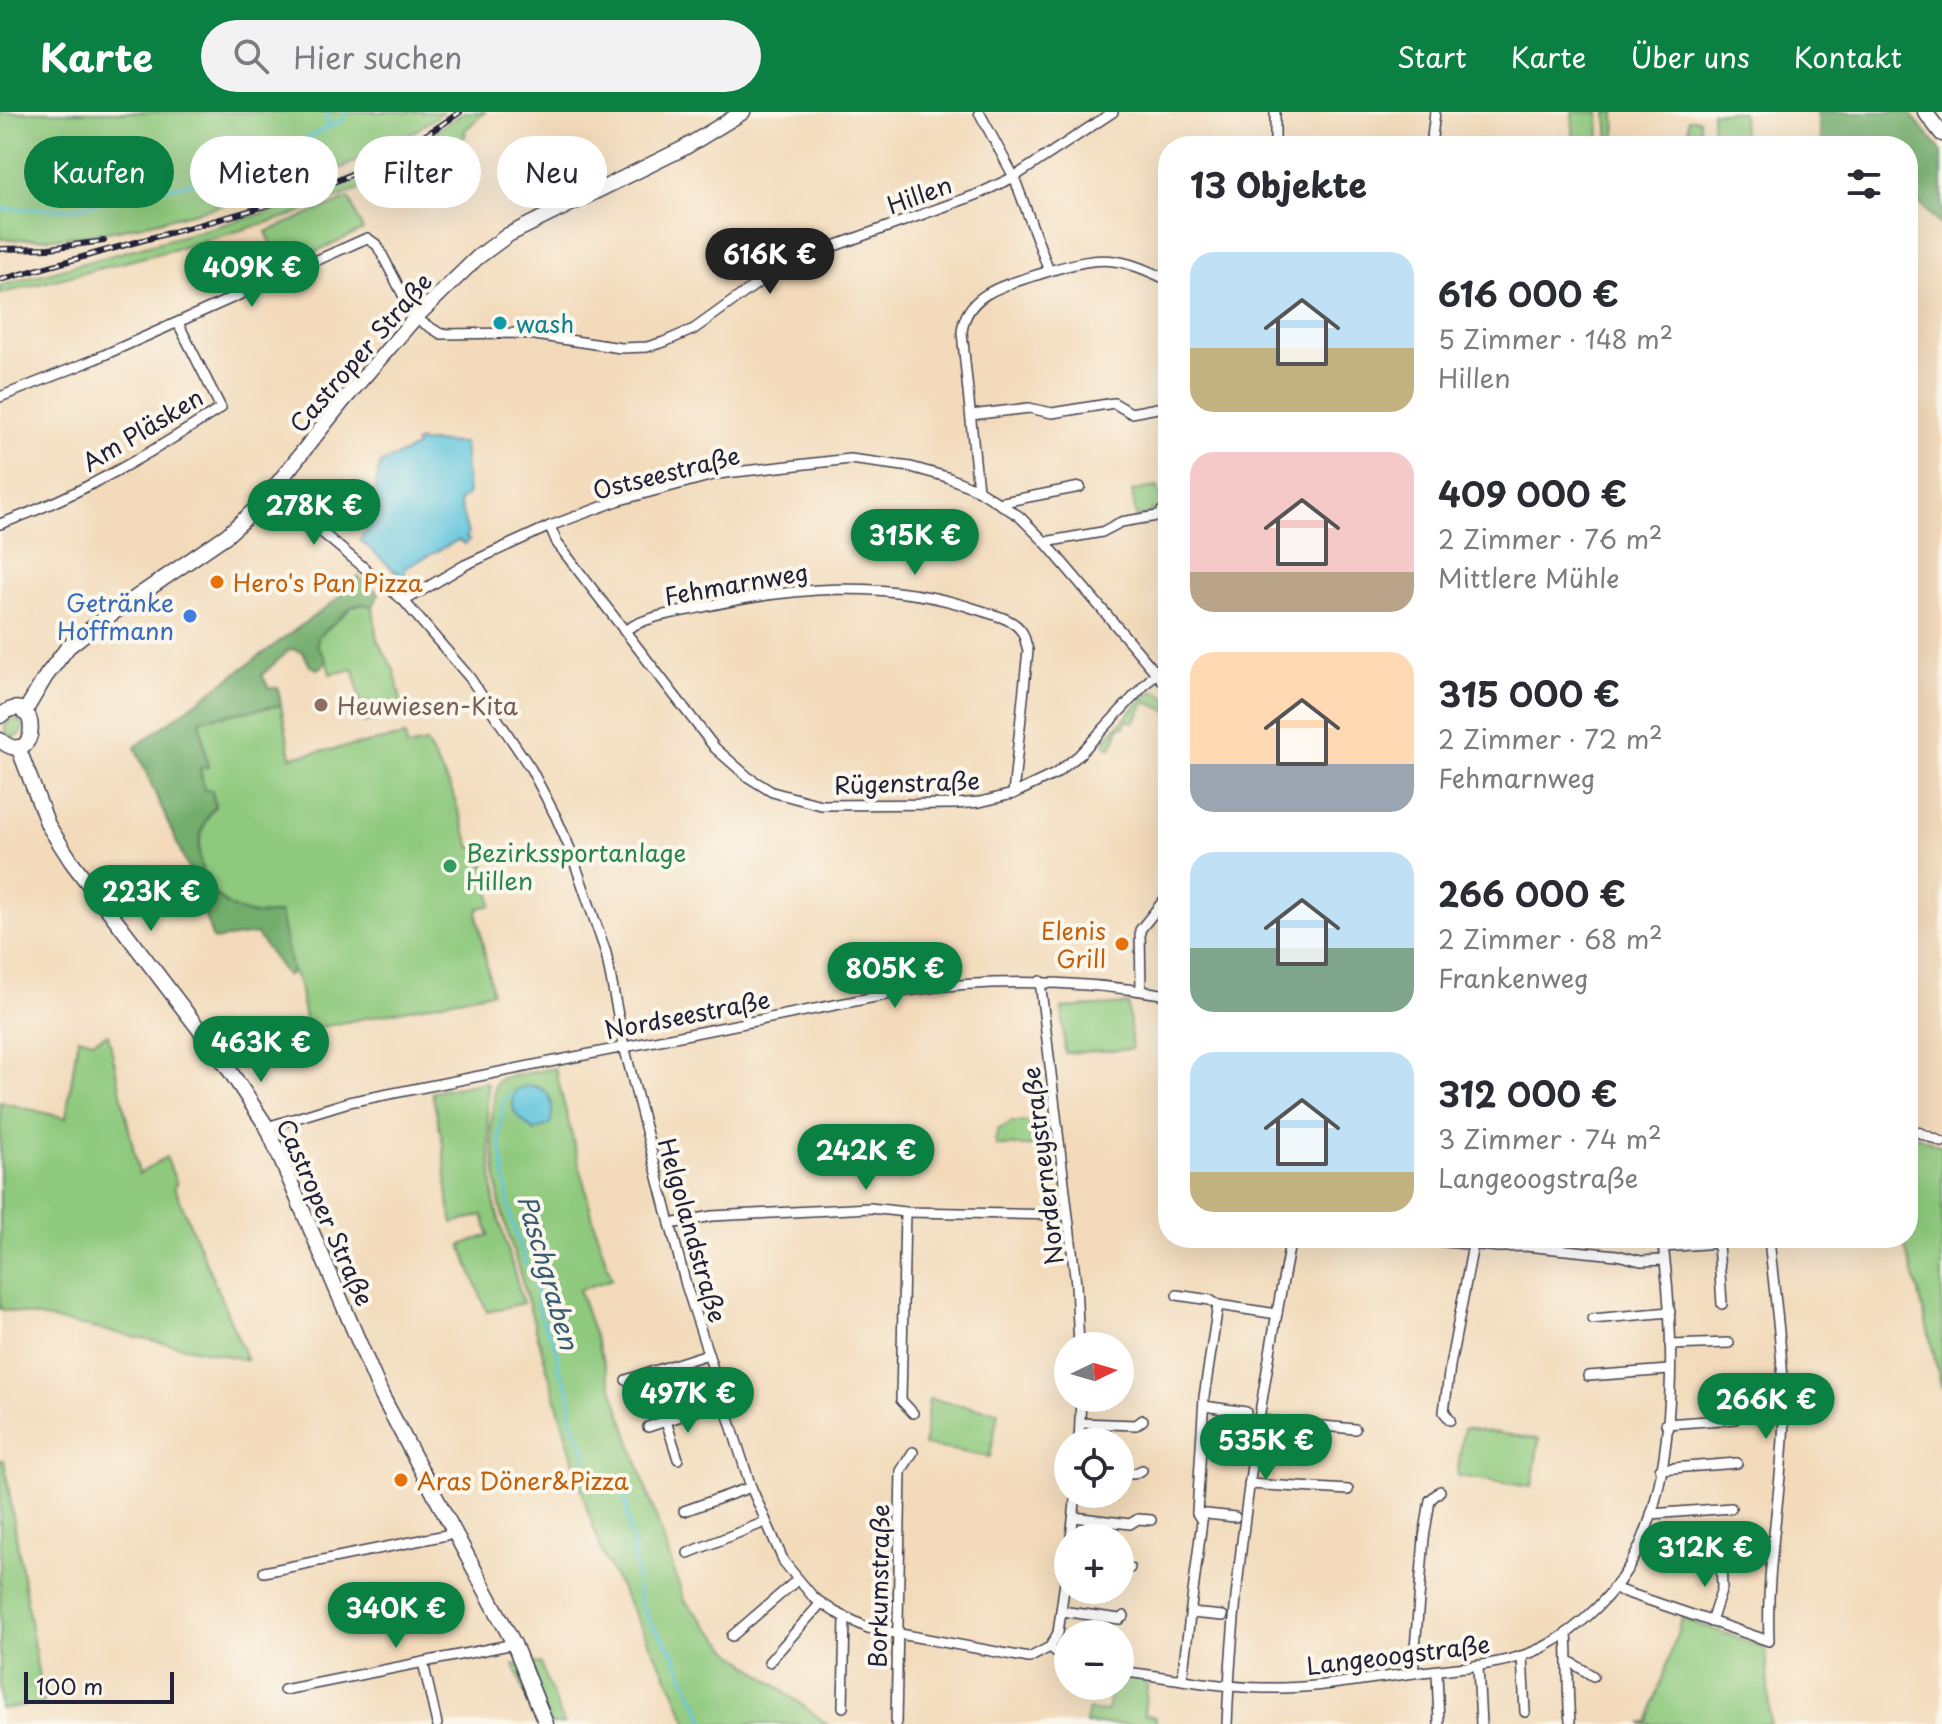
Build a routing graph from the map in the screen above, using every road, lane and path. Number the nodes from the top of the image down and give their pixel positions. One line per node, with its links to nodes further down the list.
1 (743, 112): 13 (main road, Castroper Straße)
2 (979, 112): 10 (street)
3 (1275, 112): 8 (street)
4 (1435, 112): 9 (street)
5 (1925, 112): 7 (main road)
6 (1109, 113): 10 (street, Hillen)
7 (1942, 134)
8 (1275, 136)
9 (1432, 136)
10 (1014, 177): 11 (street); 13 (street, Hillen)
11 (1049, 271): 12 (street); 17 (street)
12 (1158, 275)
13 (415, 318): 14 (street); 19 (main road, Castroper Straße)
14 (178, 323): 15 (street); 23 (street, Am Pläsken)
15 (0, 397)
16 (1158, 408): 17 (street)
17 (971, 415): 20 (street)
18 (1080, 487): 21 (street)
19 (271, 490): 26 (street, Helgolandstraße); 30 (main road, Castroper Straße)
20 (978, 490): 21 (street, Ostseestraße); 24 (street, Ostseestraße)
21 (998, 503): 25 (street, Ostseestraße)
22 (1158, 516): 25 (street)
23 (0, 524)
24 (550, 526): 26 (street, Ostseestraße); 27 (street, Rügenstraße)
25 (1045, 542): 28 (street, Ostseestraße)
26 (404, 601): 39 (street, Helgolandstraße)
27 (624, 631): 34 (street, Rügenstraße); 34 (street, Fehmarnweg)
28 (1156, 673): 29 (street, Ostseestraße); 34 (street, Rügenstraße)
29 (1158, 675)
30 (24, 713): 31 (main road); 33 (main road, Castroper Straße)
31 (0, 716)
32 (0, 740): 33 (main road)
33 (18, 747): 40 (main road, Castroper Straße)
34 (1013, 794)
35 (1158, 908): 37 (street)
36 (1040, 981): 37 (street, Nordseestraße); 39 (street, Nordseestraße); 44 (street, Norderneystraße)
37 (1141, 990): 38 (street, Nordseestraße)
38 (1158, 993)
39 (624, 1046): 40 (street, Nordseestraße); 45 (street, Helgolandstraße)
40 (267, 1127): 101 (main road, Castroper Straße)
41 (1918, 1132): 42 (street)
42 (1942, 1142)
43 (905, 1212): 44 (street); 45 (street); 70 (street)
44 (1066, 1215): 59 (street, Norderneystraße)
45 (670, 1224): 62 (street, Helgolandstraße)
46 (1289, 1248): 57 (street)
47 (1472, 1248): 74 (street)
48 (1545, 1248): 52 (street)
49 (1663, 1248): 52 (street, Langeoogstraße)
50 (1718, 1248): 54 (street)
51 (1770, 1248): 114 (street)
52 (1664, 1260): 56 (street, Langeoogstraße)
53 (1177, 1295): 55 (street)
54 (1722, 1304)
55 (1218, 1305): 57 (street); 67 (street)
56 (1670, 1312): 58 (street); 61 (street, Langeoogstraße)
57 (1277, 1314): 73 (street)
58 (1592, 1319)
59 (1078, 1332)
60 (1729, 1343): 61 (street)
61 (1670, 1345): 63 (street, Langeoogstraße)
62 (708, 1354): 65 (street); 66 (street, Helgolandstraße)
63 (1669, 1370): 64 (street); 77 (street, Langeoogstraße)
64 (1588, 1376)
65 (626, 1380)
66 (723, 1402): 75 (street); 88 (street, Helgolandstraße)
67 (1204, 1406): 69 (street); 94 (street)
68 (1080, 1412): 76 (street)
69 (1246, 1412)
70 (913, 1413)
71 (1735, 1419): 77 (street)
72 (1143, 1420): 76 (street)
73 (1258, 1420): 80 (street); 87 (street)
74 (1450, 1420)
75 (666, 1421): 78 (street); 82 (street)
76 (1080, 1423): 79 (street)
77 (1666, 1424): 84 (street, Langeoogstraße)
78 (648, 1427)
79 (1080, 1428)
80 (1355, 1429)
81 (913, 1452): 116 (street, Borkumstraße)
82 (678, 1459)
83 (1737, 1463): 84 (street)
84 (1660, 1469): 95 (street, Langeoogstraße)
85 (1142, 1470): 86 (street)
86 (1134, 1474)
87 (1249, 1484): 89 (street); 131 (street)
88 (751, 1487): 93 (street); 99 (street, Helgolandstraße)
89 (1348, 1490)
90 (1440, 1491): 128 (street)
91 (1075, 1508): 96 (street)
92 (1731, 1508): 95 (street)
93 (684, 1511)
94 (1197, 1513): 97 (street); 110 (street)
95 (1651, 1514): 106 (street, Langeoogstraße)
96 (1074, 1517): 98 (street); 100 (street)
97 (1235, 1517)
98 (1151, 1520)
99 (765, 1522): 102 (street); 105 (street, Helgolandstraße)
100 (1073, 1524)
101 (455, 1530): 104 (street); 118 (main road, Castroper Straße)
102 (688, 1553)
103 (1721, 1559): 114 (street)
104 (264, 1572)
105 (797, 1580): 107 (street, Helgolandstraße); 117 (street)
106 (1613, 1588): 114 (street); 115 (street, Langeoogstraße)
107 (821, 1603): 113 (street, Helgolandstraße); 124 (street)
108 (1062, 1604): 109 (street)
109 (1061, 1611): 111 (street); 119 (street)
110 (1191, 1613): 112 (street); 130 (street)
111 (1124, 1616)
112 (1223, 1616)
113 (845, 1618): 116 (street, Helgolandstraße); 133 (street)
114 (1711, 1622)
115 (1567, 1633): 121 (street, Langeoogstraße); 122 (street)
116 (897, 1634): 119 (street); 138 (street, Borkumstraße)
117 (732, 1636)
118 (514, 1644): 123 (street); 137 (main road, Castroper Straße)
119 (1050, 1647): 120 (street)
120 (1054, 1650)
121 (1522, 1656): 125 (street, Langeoogstraße); 134 (street)
122 (1569, 1661): 129 (street); 135 (street)
123 (423, 1662): 132 (street); 136 (street)
124 (769, 1662)
125 (1478, 1667): 126 (street, Langeoogstraße); 141 (street)
126 (1437, 1672): 128 (street, Langeoogstraße); 140 (street)
127 (1134, 1673): 130 (street, Langeoogstraße)
128 (1413, 1673): 131 (street, Langeoogstraße)
129 (1593, 1676)
130 (1182, 1679): 131 (street, Langeoogstraße)
131 (1228, 1686): 139 (street)
132 (284, 1690)
133 (843, 1707)
134 (1525, 1712)
135 (1570, 1721)
136 (437, 1724)
137 (546, 1724)
138 (896, 1724)
139 (1227, 1724)
140 (1439, 1724)
141 (1481, 1724)

